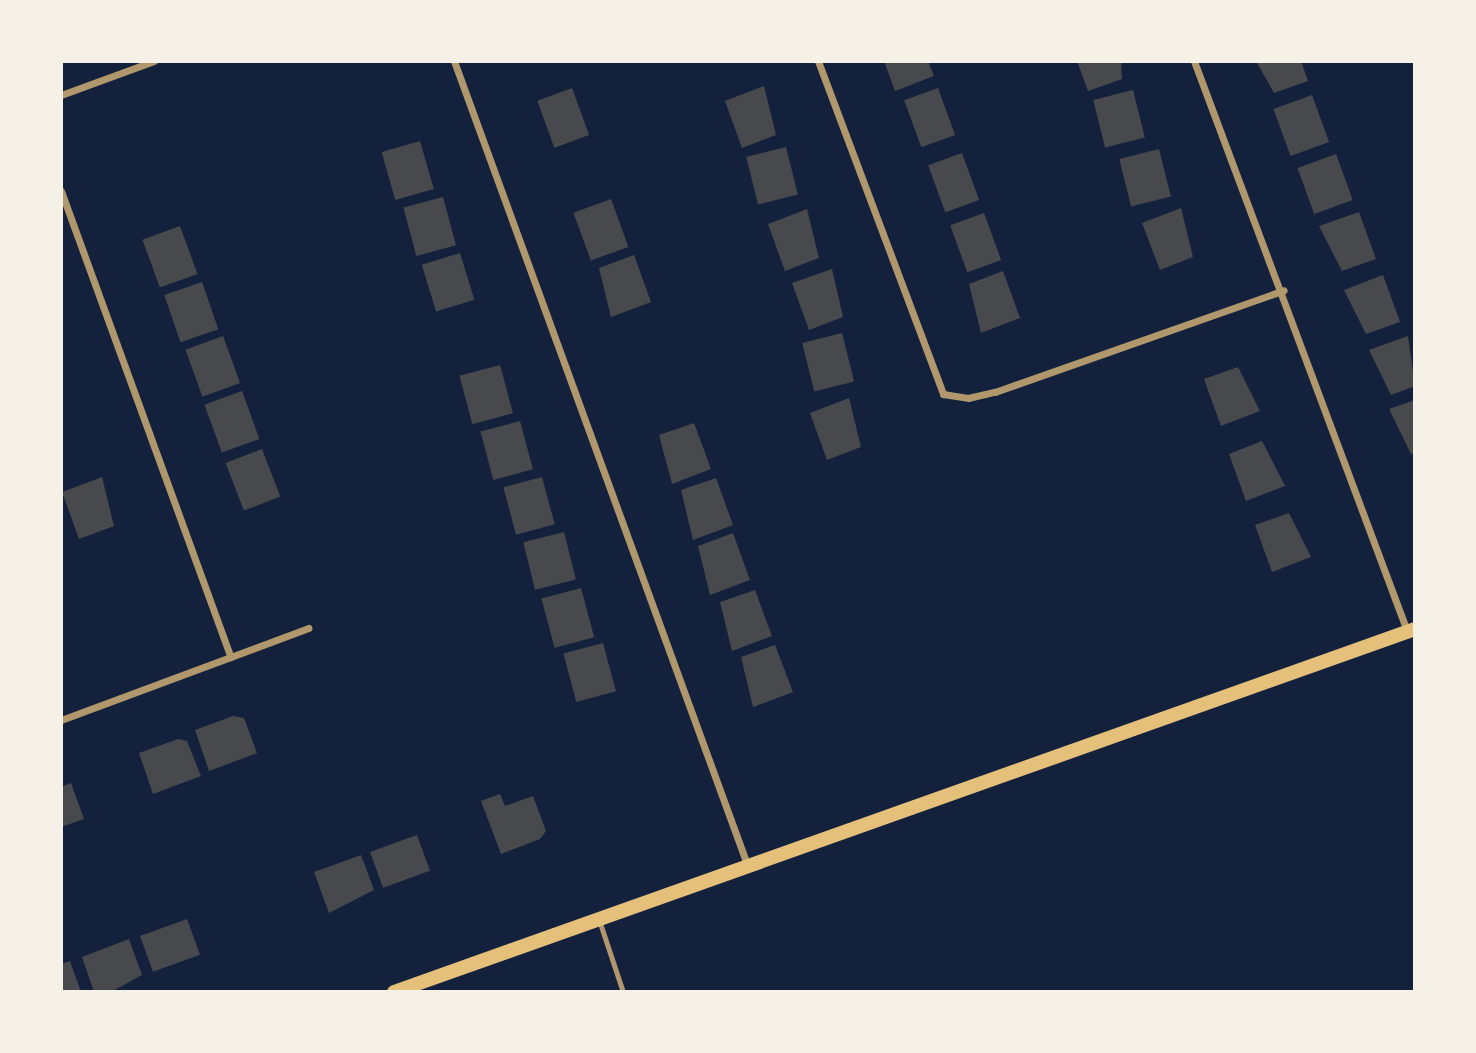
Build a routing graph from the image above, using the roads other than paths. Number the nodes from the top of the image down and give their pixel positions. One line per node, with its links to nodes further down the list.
1 (154, 61): 5 (street)
2 (454, 61): 12 (street)
3 (818, 61): 7 (street)
4 (1194, 61): 7 (street)
5 (61, 95)
6 (61, 191): 10 (street)
7 (1284, 290): 9 (street)
8 (308, 628): 10 (street)
9 (1411, 631): 12 (main road)
10 (231, 657): 11 (street)
11 (61, 720)
12 (749, 867): 13 (main road)
13 (600, 920): 14 (main road); 15 (lane)
14 (403, 990)
15 (623, 992)

